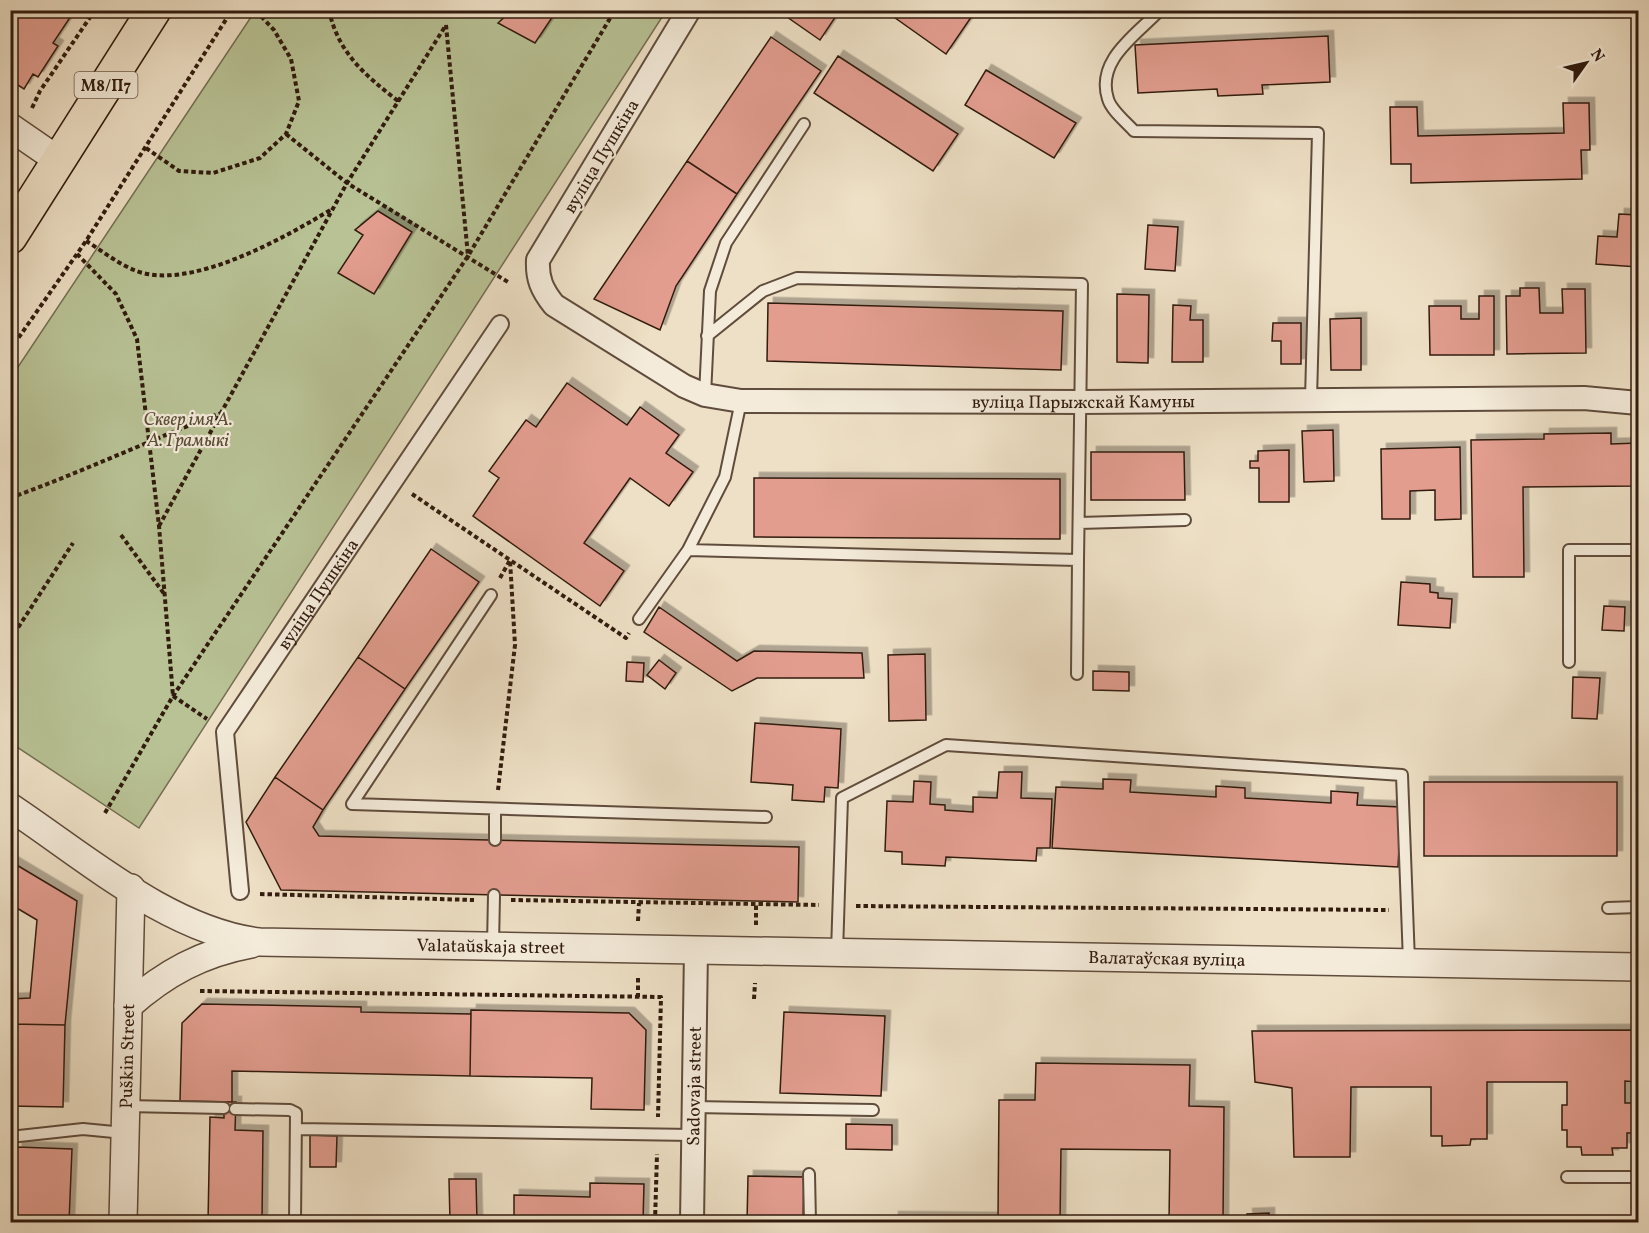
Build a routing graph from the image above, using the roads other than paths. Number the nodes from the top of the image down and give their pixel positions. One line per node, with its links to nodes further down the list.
1 (154, 10): 6 (main road, М8/П7)
2 (689, 10): 8 (street, вуліца Пушкіна)
3 (1156, 14): 12 (lane)
4 (804, 124): 10 (lane)
5 (19, 133): 6 (street)
6 (58, 160): 7 (main road, М8/П7)
7 (10, 237)
8 (554, 305): 11 (street, вуліца Парыжскай Камуны)
9 (500, 324): 30 (street, вуліца Пушкіна)
10 (707, 336): 11 (lane); 14 (lane)
11 (705, 395): 13 (street, вуліца Парыжскай Камуны)
12 (1311, 399): 14 (street, вуліца Парыжскай Камуны); 15 (street, вуліца Парыжскай Камуны)
13 (741, 401): 14 (street, вуліца Парыжскай Камуны); 18 (lane)
14 (1081, 402): 17 (lane)
15 (1638, 403)
16 (1185, 520): 17 (lane)
17 (1079, 523): 20 (lane)
18 (688, 550): 20 (lane); 22 (lane)
19 (1638, 550): 23 (lane)
20 (1078, 560): 24 (lane)
21 (491, 595): 26 (lane)
22 (639, 619)
23 (1569, 662)
24 (1077, 674)
25 (11, 807): 29 (street)
26 (495, 809): 27 (lane); 28 (lane)
27 (766, 817)
28 (495, 840)
29 (130, 888): 34 (street); 40 (street, Puškin Street)
30 (240, 891)
31 (494, 895): 35 (lane)
32 (1638, 907): 33 (lane)
33 (1608, 908)
34 (259, 942): 35 (street); 40 (street)
35 (493, 945): 36 (street, Valataŭskaja street)
36 (696, 949): 37 (street, Валатаўская вуліца); 42 (street, Sadovaja street)
37 (837, 952): 38 (street, Валатаўская вуліца); 38 (lane)
38 (1410, 963): 39 (street, Валатаўская вуліца)
39 (1638, 967)
40 (128, 1006): 41 (street, Puškin Street)
41 (125, 1106): 44 (lane); 45 (street, Puškin Street)
42 (694, 1107): 43 (lane); 46 (street, Sadovaja street)
43 (873, 1110)
44 (298, 1130): 46 (lane); 52 (lane)
45 (125, 1133): 47 (lane); 51 (street, Puškin Street)
46 (693, 1135): 53 (street, Sadovaja street)
47 (10, 1137)
48 (809, 1174): 54 (lane)
49 (1567, 1177): 50 (lane)
50 (1638, 1177)
51 (123, 1222)
52 (295, 1222)
53 (692, 1222)
54 (810, 1222)

